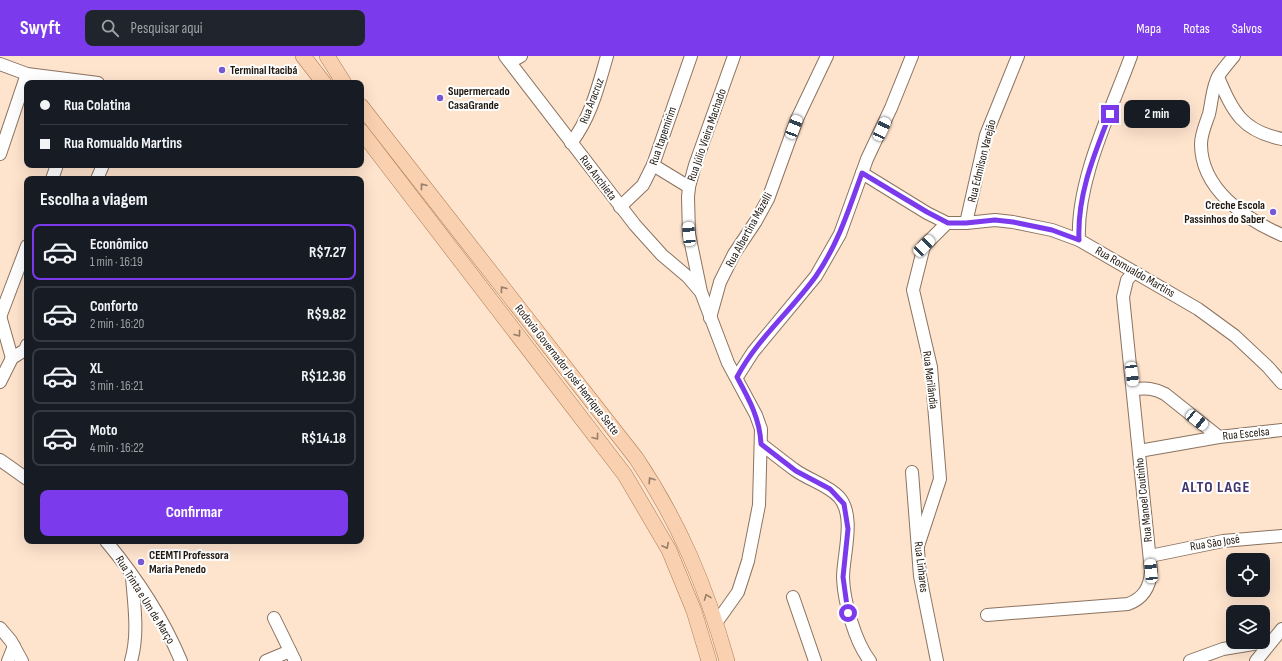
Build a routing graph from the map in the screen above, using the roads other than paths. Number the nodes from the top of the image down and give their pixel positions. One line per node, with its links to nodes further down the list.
1 (303, 56): 18 (main road)
2 (327, 56): 19 (main road)
3 (521, 56): 12 (street)
4 (608, 56): 24 (street, Rua Aracruz)
5 (691, 56): 26 (street, Rua Itapemirim)
6 (734, 56): 28 (street, Rua Júlio Vieira Machado)
7 (828, 56): 38 (street, Rua Albertina Mazelli)
8 (912, 56): 27 (street)
9 (1018, 56): 31 (street, Rua Edmilson Varejão)
10 (1131, 56): 33 (street)
11 (1234, 56): 15 (street)
12 (507, 59): 24 (street, Rua Anchieta)
13 (0, 64): 14 (street)
14 (27, 74): 16 (street); 17 (street)
15 (1218, 77): 23 (street); 32 (street)
16 (25, 80)
17 (70, 80)
18 (322, 80)
19 (342, 80)
20 (24, 83): 25 (street)
21 (364, 110): 60 (main road, Rodovia Governador José Henrique Sette, one-way to 21)
22 (364, 136): 71 (main road, Rodovia Governador José Henrique Sette, one-way to 71)
23 (1282, 139)
24 (571, 143): 29 (street, Rua Anchieta)
25 (0, 154)
26 (653, 165): 28 (street); 29 (street, Rua Itapemirim)
27 (862, 173): 30 (street); 41 (street)
28 (689, 187): 36 (street, Rua Júlio Vieira Machado)
29 (620, 207): 36 (street, Rua Anchieta)
30 (948, 223): 31 (street, Rua Romualdo Martins); 54 (street, Rua Marilândia)
31 (966, 223): 33 (street, Rua Romualdo Martins)
32 (1282, 235)
33 (1079, 240): 35 (street, Rua Romualdo Martins)
34 (24, 254): 37 (street)
35 (1134, 272): 43 (street, Rua Romualdo Martins); 44 (street, Rua Manoel Coutinho)
36 (701, 292): 38 (street, Rua Júlio Vieira Machado)
37 (0, 317): 40 (street)
38 (710, 318): 41 (street, Rua Júlio Vieira Machado)
39 (24, 351): 40 (street)
40 (12, 358): 42 (street)
41 (737, 377): 47 (street, Rua Júlio Vieira Machado)
42 (0, 382)
43 (1282, 383)
44 (1134, 389): 46 (street); 48 (street, Rua Manoel Coutinho)
45 (1282, 430): 46 (street, Rua Escelsa)
46 (1219, 437): 48 (street, Rua Escelsa)
47 (761, 444): 60 (street, Rua Júlio Vieira Machado); 74 (street)
48 (1139, 451): 55 (street, Rua Manoel Coutinho)
49 (0, 460): 51 (street)
50 (912, 472): 54 (street, Rua Linhares)
51 (24, 477)
52 (1282, 536): 55 (street, Rua São José)
53 (108, 544): 56 (street, Rua Trinta e Um de Março)
54 (918, 546): 75 (street, Rua Linhares)
55 (1150, 556): 58 (street, Rua Manoel Coutinho)
56 (132, 575): 68 (street); 69 (street, Rua Trinta e Um de Março)
57 (793, 597): 73 (street)
58 (987, 615)
59 (274, 618): 65 (street)
60 (716, 623): 72 (main road, Rodovia Governador José Henrique Sette)
61 (0, 628): 64 (street)
62 (1282, 629): 63 (street)
63 (1272, 641): 76 (street); 77 (street)
64 (14, 646): 66 (street); 67 (street)
65 (292, 656): 70 (street)
66 (8, 661)
67 (22, 661)
68 (131, 661)
69 (182, 661)
70 (266, 661)
71 (709, 661)
72 (727, 661)
73 (815, 661)
74 (870, 661)
75 (937, 661)
76 (1190, 661)
77 (1256, 661)

